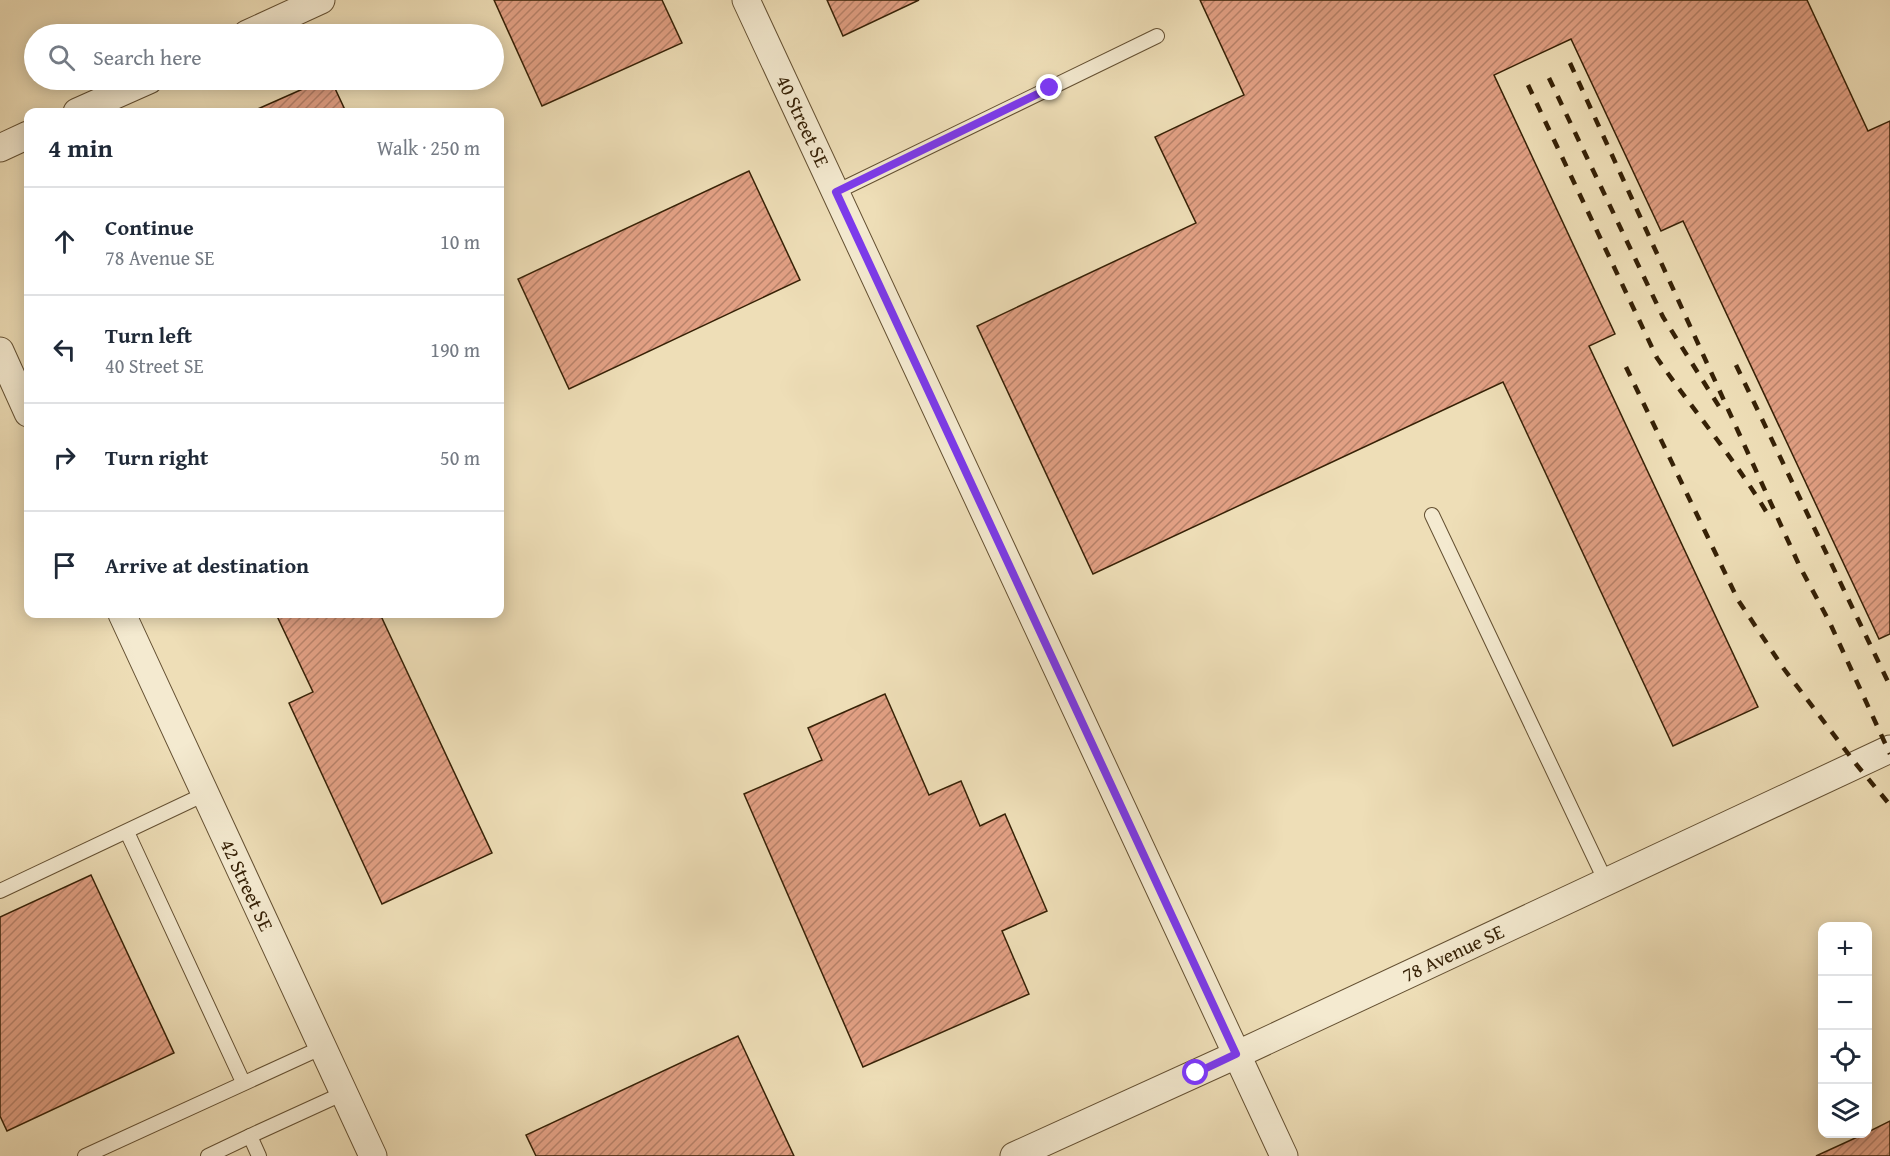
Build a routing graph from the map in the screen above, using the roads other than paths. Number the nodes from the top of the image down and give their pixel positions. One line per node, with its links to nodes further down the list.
1 (321, 0): 3 (street)
2 (747, 0): 9 (street, 40 Street SE)
3 (269, 24)
4 (1157, 36): 9 (lane)
5 (126, 90): 6 (street)
6 (86, 108)
7 (24, 137): 8 (street)
8 (0, 148)
9 (836, 192): 20 (street, 40 Street SE)
10 (0, 351): 11 (street)
11 (24, 404)
12 (1432, 516): 17 (lane)
13 (124, 618): 15 (street, 42 Street SE)
14 (1890, 748): 17 (street, 78 Avenue SE)
15 (205, 794): 16 (lane); 19 (street, 42 Street SE)
16 (128, 832): 18 (lane); 21 (lane)
17 (1606, 882): 20 (street, 78 Avenue SE)
18 (0, 891)
19 (323, 1047): 21 (lane); 22 (street, 42 Street SE)
20 (1236, 1054): 28 (street, 78 Avenue SE); 29 (street, 40 Street SE)
21 (243, 1082): 24 (lane)
22 (344, 1093): 23 (lane); 27 (street, 42 Street SE)
23 (250, 1136): 25 (lane); 26 (lane)
24 (85, 1156)
25 (208, 1156)
26 (259, 1156)
27 (373, 1156)
28 (1014, 1156)
29 (1284, 1156)

